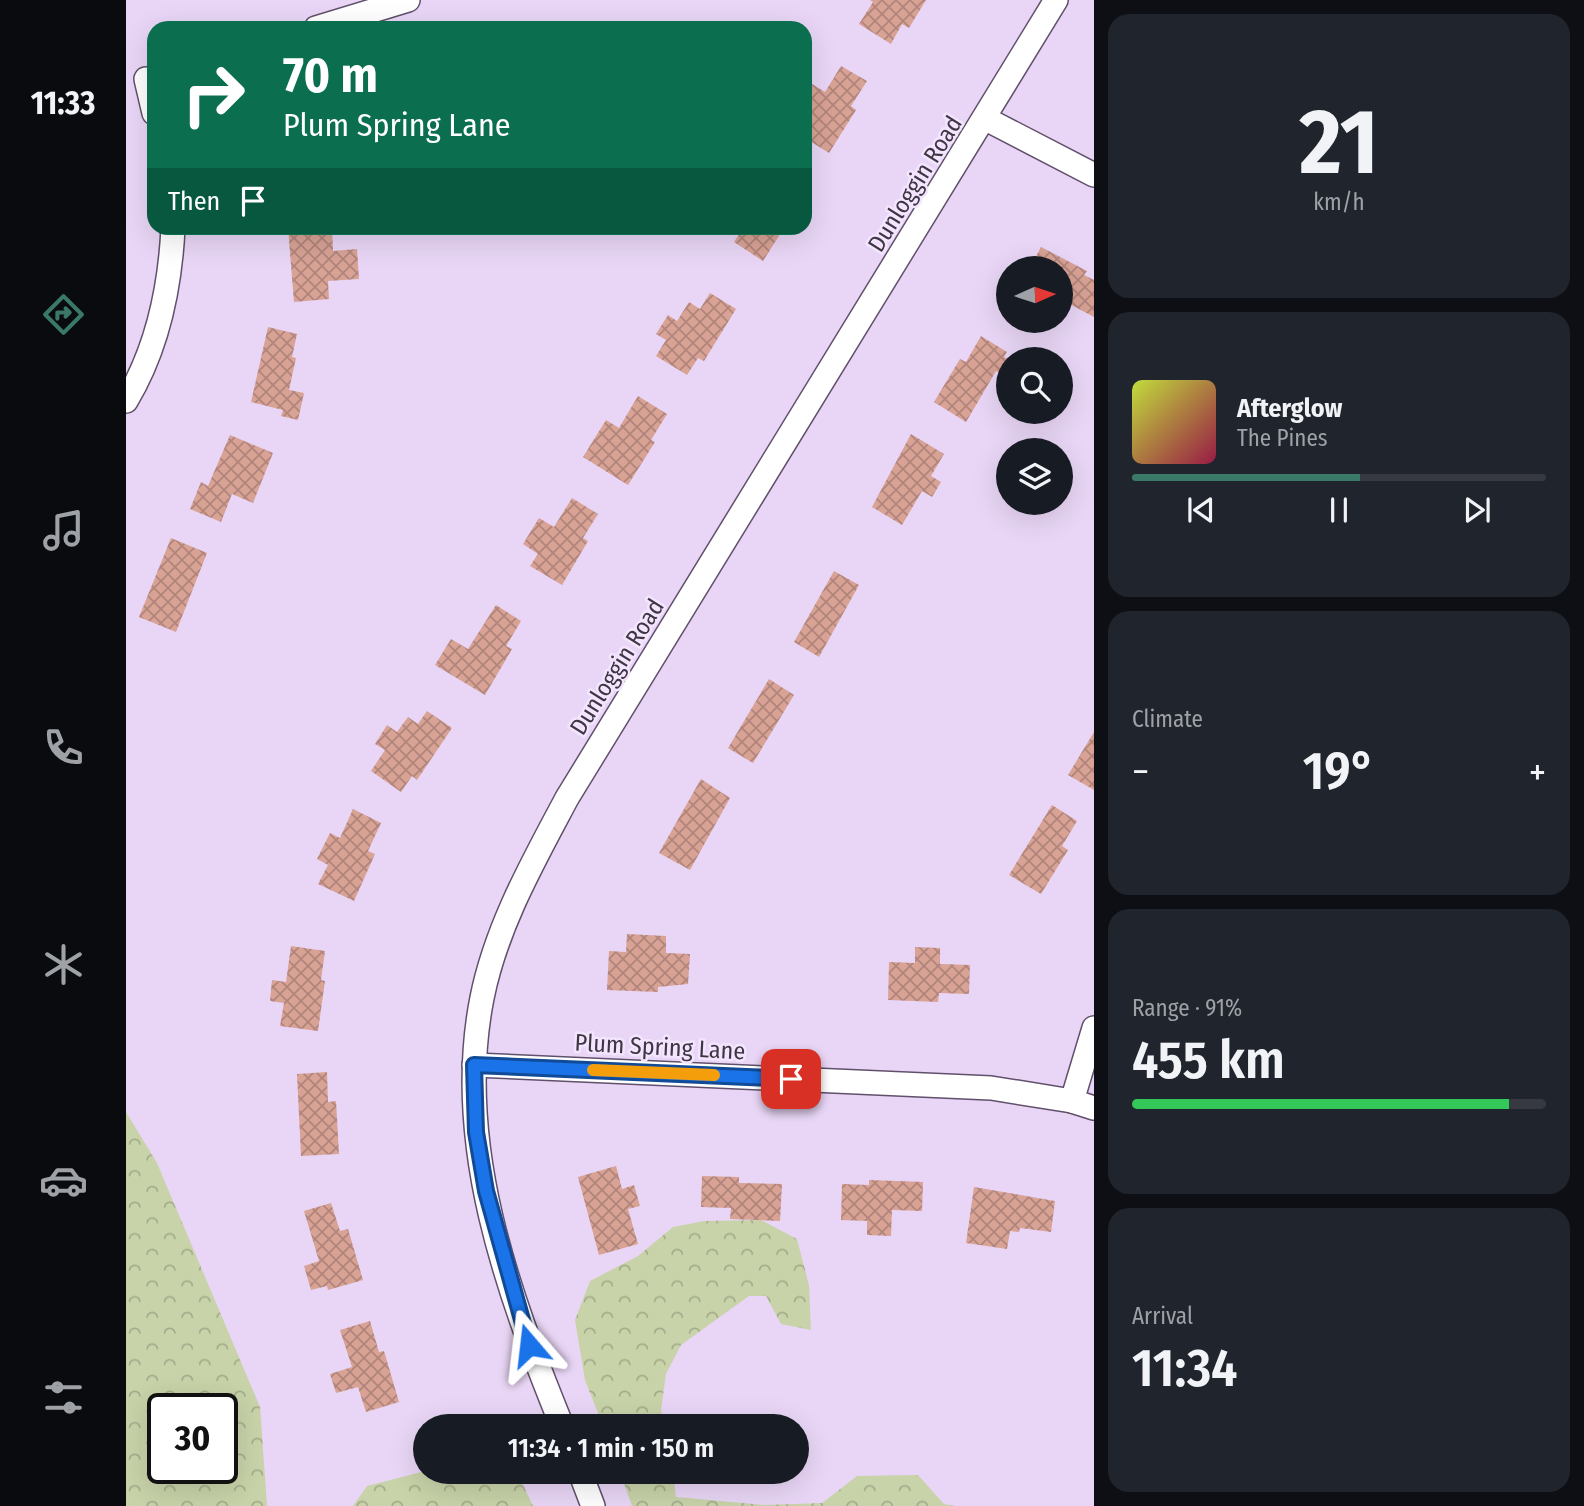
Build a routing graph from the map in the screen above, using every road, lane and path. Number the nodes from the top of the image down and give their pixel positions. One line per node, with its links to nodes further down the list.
1 (408, 0): 3 (street)
2 (1056, 0): 4 (street, Dunloggin Road)
3 (339, 21)
4 (986, 119): 5 (street); 9 (street, Dunloggin Road)
5 (1094, 174)
6 (172, 235): 7 (street)
7 (126, 401)
8 (1094, 1027): 10 (street)
9 (474, 1065): 10 (street, Plum Spring Lane); 12 (street, Dunloggin Road)
10 (1072, 1101): 11 (street, Plum Spring Lane)
11 (1094, 1108)
12 (557, 1414)
13 (585, 1484): 14 (street)
14 (593, 1506)

